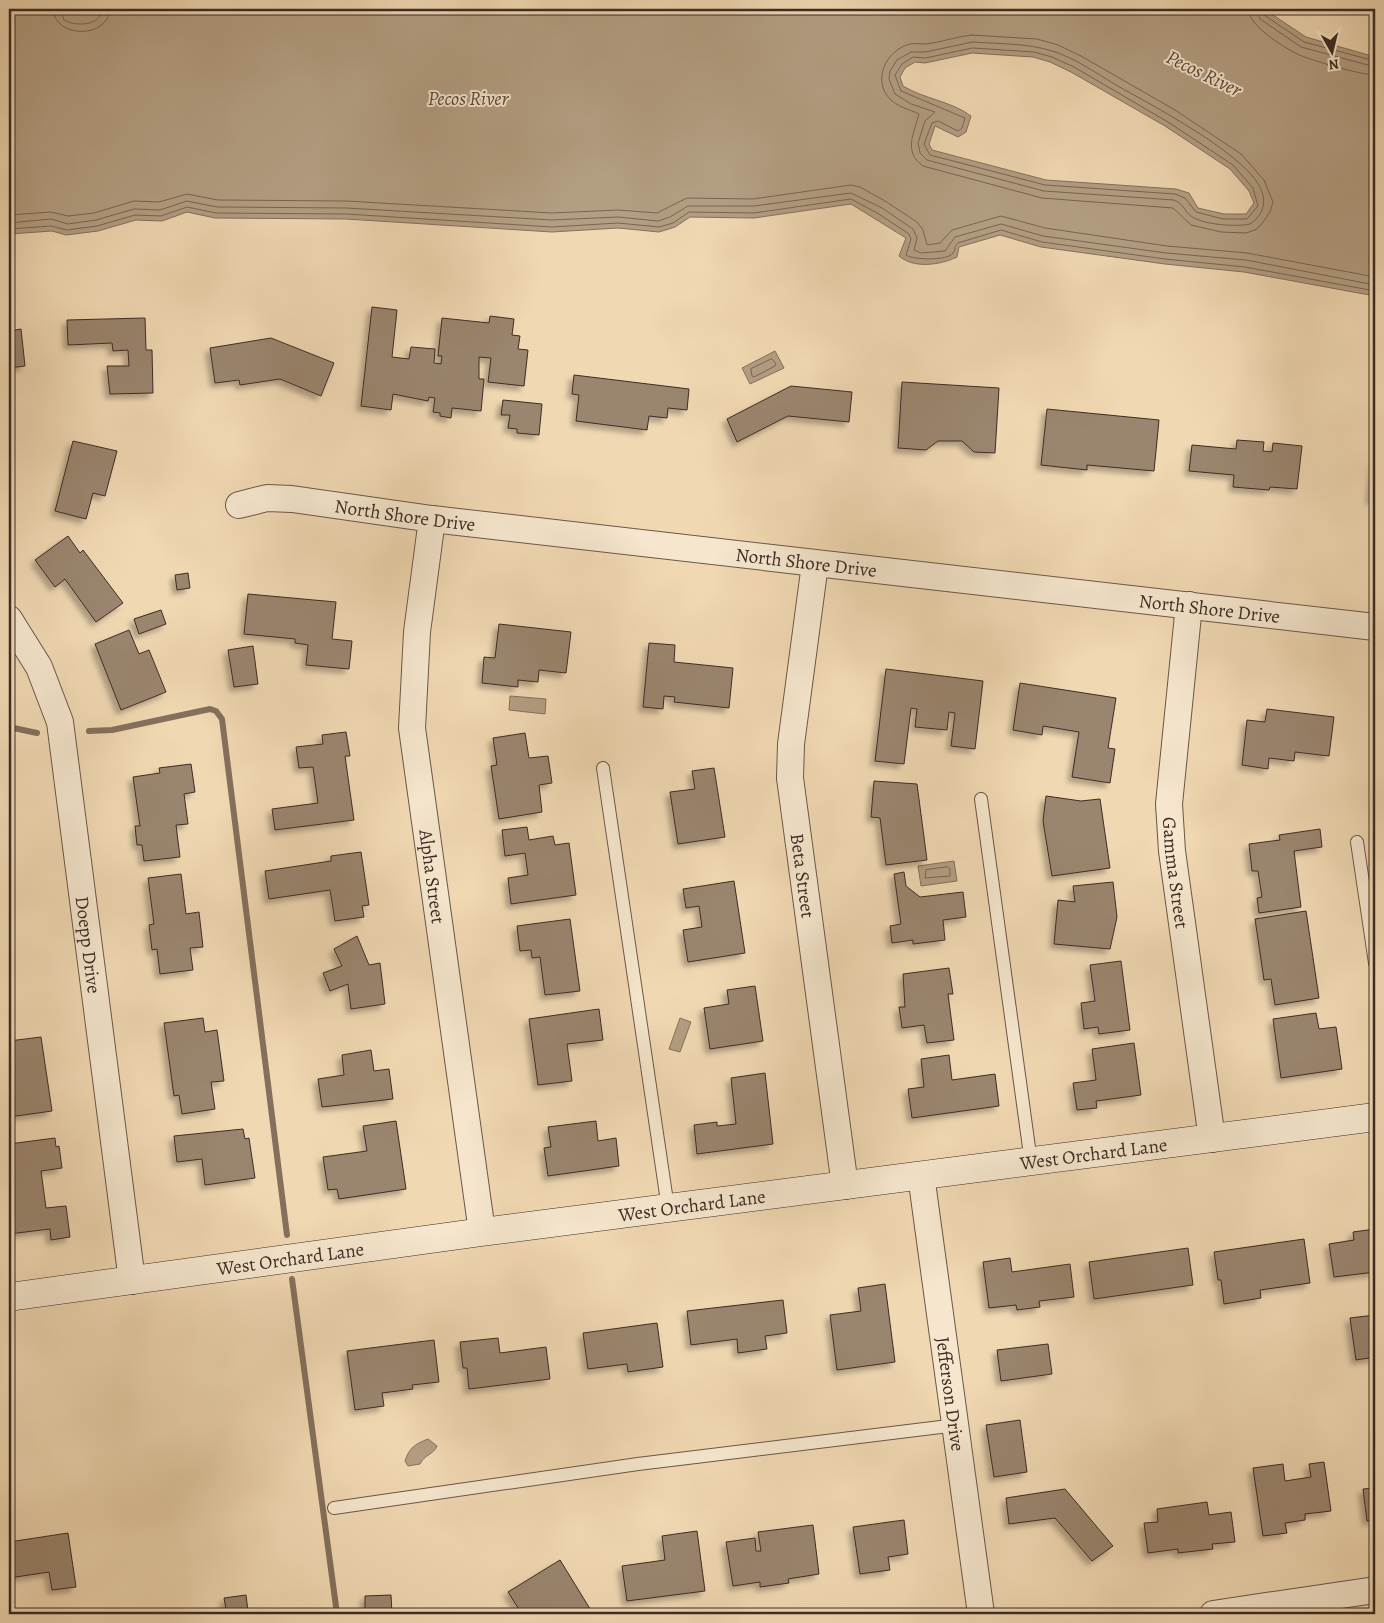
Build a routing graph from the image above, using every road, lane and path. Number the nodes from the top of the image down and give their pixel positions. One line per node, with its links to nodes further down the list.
1 (239, 506): 2 (street, North Shore Drive)
2 (432, 519): 3 (street, North Shore Drive); 17 (street, Alpha Street)
3 (815, 564): 4 (street, North Shore Drive); 15 (street, Beta Street)
4 (1189, 605): 6 (street, North Shore Drive); 12 (street, Gamma Street)
5 (9, 619): 18 (street, Doepp Drive)
6 (1375, 627)
7 (603, 768): 16 (lane)
8 (981, 799): 13 (lane)
9 (1357, 842): 10 (lane)
10 (1375, 963)
11 (1375, 1117): 12 (street, West Orchard Lane)
12 (1212, 1139): 13 (street, West Orchard Lane)
13 (1031, 1162): 14 (street, West Orchard Lane)
14 (921, 1175): 15 (street, West Orchard Lane); 20 (street, Jefferson Drive)
15 (845, 1186): 16 (street, West Orchard Lane)
16 (668, 1208): 17 (street, West Orchard Lane)
17 (482, 1232): 18 (street, West Orchard Lane)
18 (132, 1281): 19 (street, West Orchard Lane)
19 (9, 1297)
20 (956, 1425): 21 (lane); 23 (street, Jefferson Drive)
21 (334, 1508)
22 (1375, 1590): 24 (street)
23 (981, 1614)
24 (1213, 1614)

